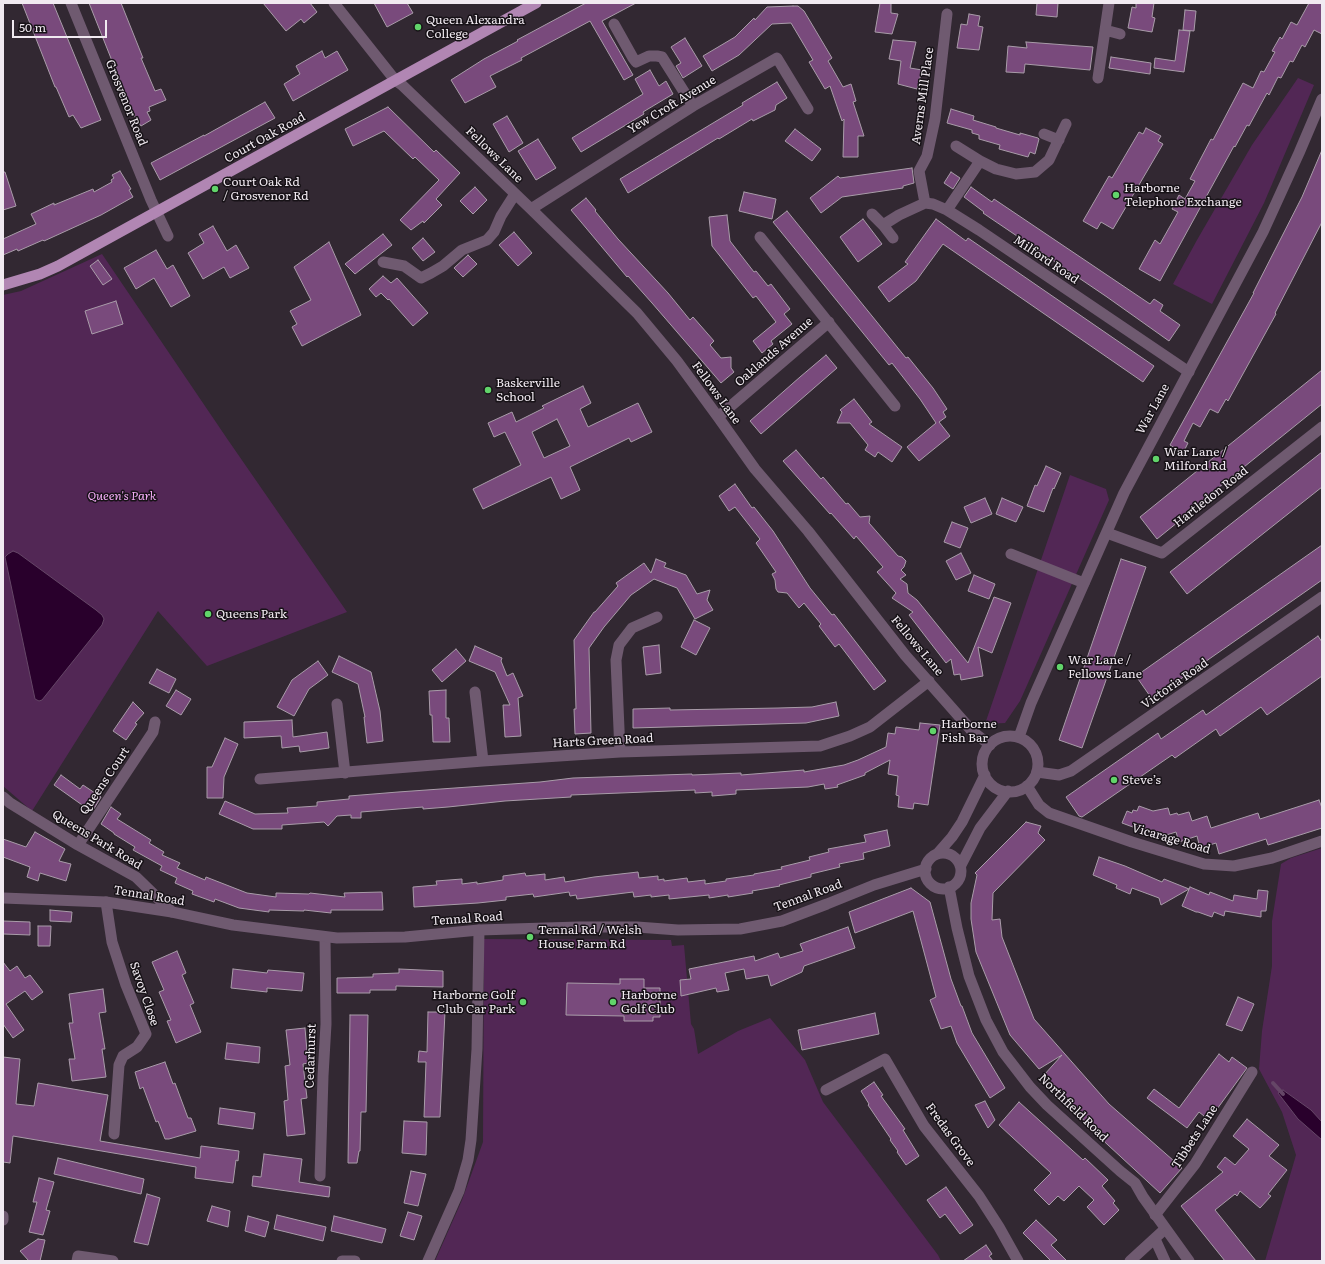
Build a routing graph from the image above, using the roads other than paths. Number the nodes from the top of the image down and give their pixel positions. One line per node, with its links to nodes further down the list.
1 (71, 3): 23 (street, Grosvenor Road)
2 (334, 3): 10 (street, Fellows Lane)
3 (536, 3): 10 (main road, Court Oak Road)
4 (1109, 3): 7 (street)
5 (947, 14): 20 (street, Averns Mill Place)
6 (614, 24): 12 (street)
7 (1105, 30): 8 (street); 9 (street)
8 (1120, 34)
9 (1098, 78)
10 (395, 80): 19 (street, Fellows Lane); 23 (main road, Court Oak Road)
11 (1322, 99): 32 (street, War Lane)
12 (693, 106): 13 (street, Yew Croft Avenue); 21 (street, Yew Croft Avenue)
13 (808, 109)
14 (1066, 124): 16 (street)
15 (1044, 134): 16 (street)
16 (1058, 140): 18 (street)
17 (956, 146): 18 (street)
18 (980, 161): 22 (street)
19 (515, 194): 21 (street, Fellows Lane); 29 (street)
20 (925, 204): 22 (street, Milford Road); 25 (street)
21 (531, 209): 34 (street, Fellows Lane)
22 (947, 210): 32 (street, Milford Road)
23 (157, 213): 26 (street, Grosvenor Road); 30 (main road, Court Oak Road)
24 (872, 214): 25 (street)
25 (883, 225): 28 (street)
26 (168, 236)
27 (760, 237): 31 (street, Oaklands Avenue)
28 (893, 238)
29 (383, 262)
30 (3, 285)
31 (829, 322): 33 (street, Oaklands Avenue); 34 (street, Oaklands Avenue)
32 (1189, 372): 36 (street, War Lane)
33 (895, 406)
34 (718, 417): 41 (street, Fellows Lane)
35 (1322, 427): 36 (street, Hartledon Road)
36 (1107, 533): 38 (street, War Lane)
37 (1011, 554): 38 (street)
38 (1084, 583): 44 (street, War Lane)
39 (1322, 597): 49 (street, Victoria Road)
40 (657, 617): 47 (street)
41 (929, 681): 46 (street, Fellows Lane); 47 (street, Harts Green Road)
42 (475, 692): 48 (street)
43 (337, 704): 50 (street)
44 (1019, 737): 46 (street); 49 (street)
45 (163, 738): 57 (street, Queens Court)
46 (990, 745): 51 (street)
47 (620, 752): 48 (street, Harts Green Road)
48 (483, 761): 50 (street, Harts Green Road)
49 (1036, 772): 53 (street)
50 (345, 773): 52 (street, Harts Green Road)
51 (985, 775): 54 (street); 58 (street)
52 (260, 778)
53 (1027, 786): 54 (street); 56 (street, Vicarage Road)
54 (1008, 791): 59 (street)
55 (3, 797): 57 (street, Queens Park Road)
56 (1322, 841)
57 (78, 845): 64 (street, Queens Park Road)
58 (938, 853): 59 (street); 60 (street)
59 (960, 865): 61 (street)
60 (926, 869): 61 (street); 65 (street, Tennal Road)
61 (950, 887): 71 (street, Northfield Road)
62 (3, 898): 63 (street, Tennal Road)
63 (106, 902): 64 (street, Tennal Road); 69 (street, Savoy Close)
64 (172, 912): 66 (street, Tennal Road)
65 (479, 930): 66 (street, Tennal Road); 80 (street)
66 (325, 937): 70 (street, Cedarhurst)
67 (1252, 1072): 71 (street, Tibbets Lane)
68 (826, 1090): 81 (street, Fredas Grove)
69 (114, 1134)
70 (320, 1176)
71 (1156, 1215): 74 (street, Northfield Road)
72 (4, 1216): 73 (street)
73 (3, 1220)
74 (1165, 1229): 75 (street); 84 (street, Northfield Road)
75 (1156, 1238): 82 (street); 83 (street)
76 (77, 1261): 77 (street)
77 (113, 1261)
78 (342, 1261): 79 (street)
79 (355, 1261)
80 (428, 1261)
81 (1018, 1261)
82 (1130, 1261)
83 (1165, 1261)
84 (1189, 1261)

